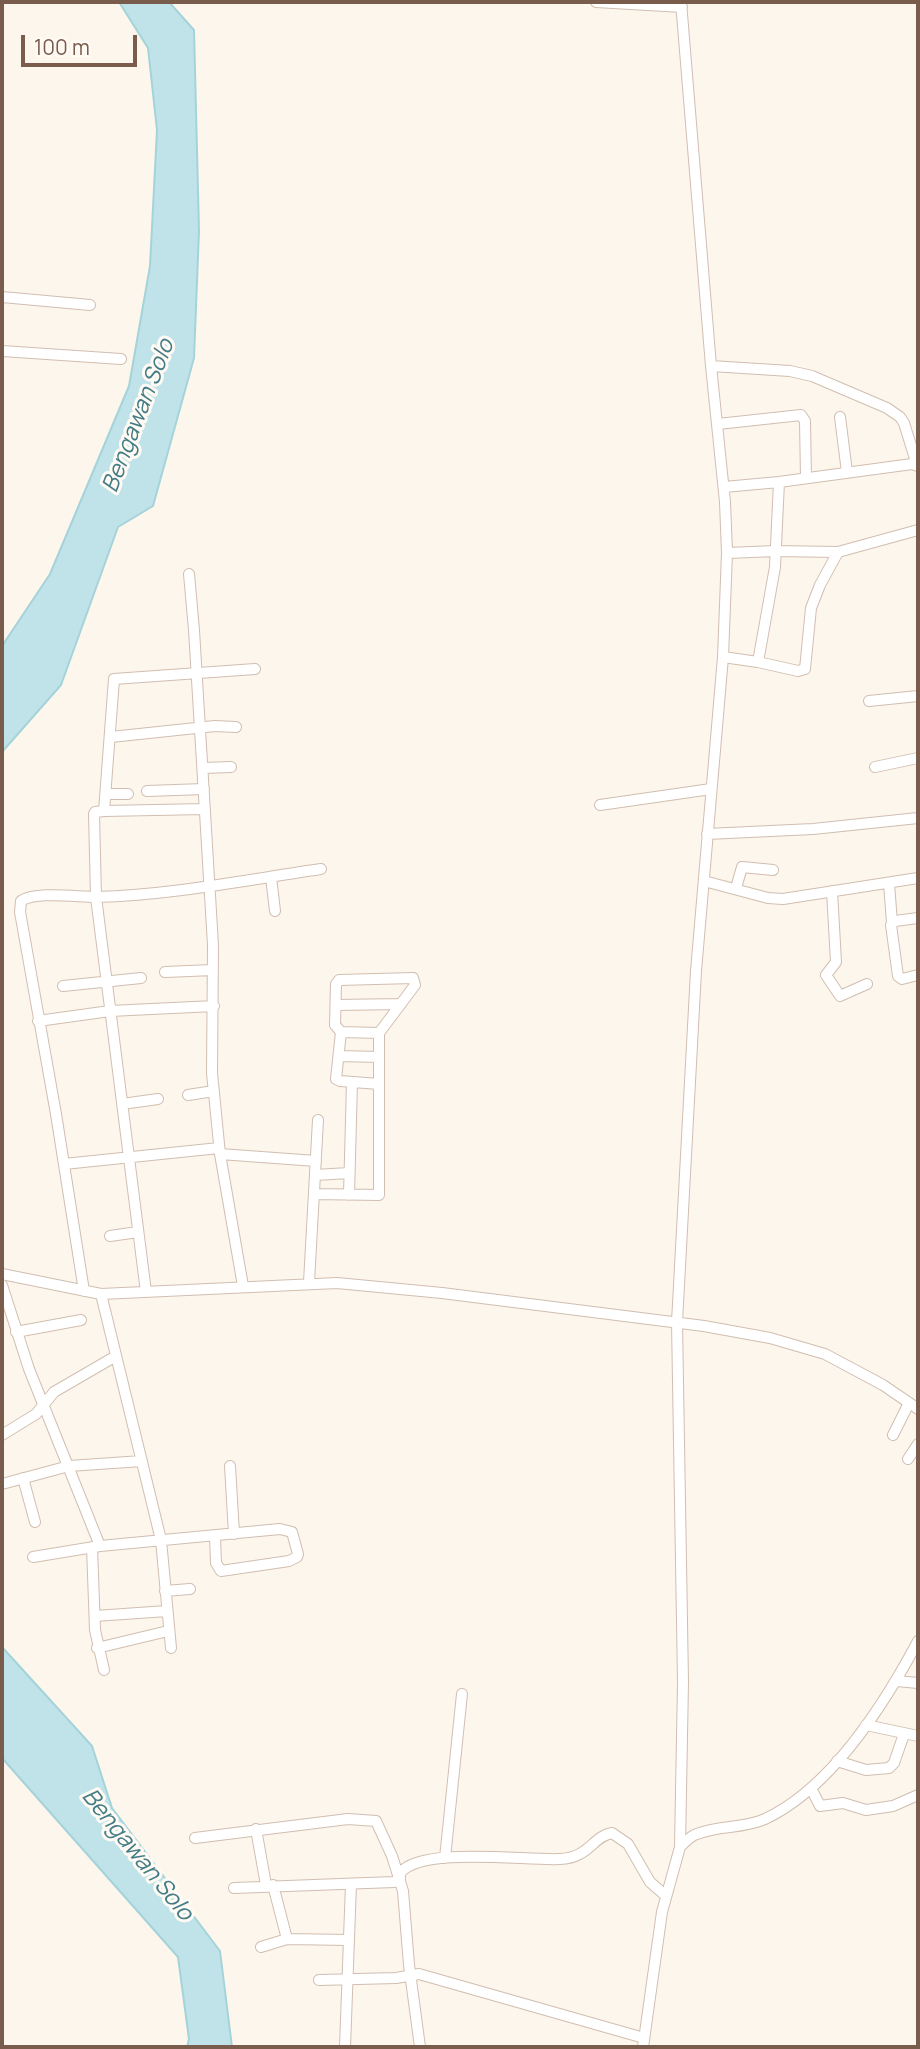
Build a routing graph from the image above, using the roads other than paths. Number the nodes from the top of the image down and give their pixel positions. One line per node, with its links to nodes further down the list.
1 (596, 2): 2 (street)
2 (682, 4): 7 (street)
3 (2, 297): 4 (street)
4 (90, 305)
5 (2, 351): 6 (street)
6 (121, 359)
7 (711, 366): 9 (street); 10 (street)
8 (840, 416): 11 (street)
9 (718, 424): 12 (street); 14 (street)
10 (918, 465): 11 (street)
11 (847, 472): 12 (street)
12 (806, 478): 13 (street)
13 (779, 482): 14 (street); 16 (street)
14 (724, 487): 18 (street)
15 (918, 530): 17 (street)
16 (776, 551): 17 (street); 18 (street); 21 (street)
17 (838, 552): 21 (street)
18 (727, 553): 20 (street)
19 (189, 574): 23 (street)
20 (723, 657): 21 (street); 34 (street)
21 (758, 662)
22 (255, 668): 23 (street)
23 (196, 673): 27 (street); 28 (street)
24 (918, 696): 25 (street)
25 (869, 701)
26 (236, 726): 27 (street)
27 (199, 729): 28 (street); 31 (street)
28 (111, 737): 37 (street)
29 (918, 758): 30 (street)
30 (875, 767)
31 (203, 768): 32 (street); 33 (street)
32 (231, 768)
33 (204, 789): 35 (street); 39 (street)
34 (711, 789): 38 (street); 42 (street)
35 (147, 791)
36 (128, 793): 37 (street)
37 (106, 794): 40 (street)
38 (600, 805)
39 (205, 809): 40 (street); 49 (street)
40 (104, 811): 52 (street)
41 (918, 818): 42 (street)
42 (707, 834): 47 (street)
43 (321, 869): 45 (street)
44 (773, 870): 50 (street)
45 (271, 877): 49 (street); 53 (street)
46 (918, 878): 48 (street)
47 (704, 881): 50 (street); 97 (street)
48 (889, 883): 51 (street); 55 (street)
49 (209, 887): 52 (street); 56 (street)
50 (736, 888): 51 (street)
51 (832, 891): 61 (street)
52 (96, 897): 60 (street); 67 (street)
53 (275, 911)
54 (918, 918): 55 (street)
55 (892, 923): 58 (street)
56 (213, 970): 57 (street); 65 (street)
57 (165, 972)
58 (918, 975)
59 (141, 978): 60 (street)
60 (106, 982): 62 (street); 66 (street)
61 (867, 984)
62 (63, 986)
63 (401, 1004): 64 (street); 64 (street); 69 (street)
64 (335, 1005): 68 (street)
65 (214, 1006): 66 (street); 74 (street)
66 (110, 1011): 67 (street); 77 (street)
67 (38, 1021): 82 (street)
68 (341, 1032): 69 (street); 70 (street)
69 (379, 1033): 71 (street)
70 (339, 1056): 71 (street); 72 (street)
71 (379, 1057): 73 (street)
72 (352, 1082): 73 (street); 83 (street)
73 (379, 1084): 86 (street)
74 (214, 1091): 75 (street); 79 (street)
75 (188, 1095)
76 (158, 1099): 77 (street)
77 (122, 1104): 80 (street)
78 (318, 1120): 81 (street)
79 (220, 1151): 80 (street); 81 (street); 92 (street)
80 (129, 1158): 82 (street); 87 (street)
81 (316, 1161): 84 (street)
82 (64, 1164): 93 (street)
83 (349, 1173): 84 (street); 86 (street)
84 (315, 1175): 85 (street)
85 (314, 1194): 86 (street); 90 (street)
86 (349, 1195)
87 (138, 1231): 88 (street); 94 (street)
88 (110, 1236)
89 (2, 1274): 93 (street)
90 (309, 1282): 92 (street); 97 (street)
91 (2, 1285): 98 (street)
92 (243, 1286): 94 (street)
93 (84, 1291): 95 (street)
94 (146, 1292): 95 (street)
95 (101, 1294): 99 (street)
96 (81, 1320): 98 (street)
97 (677, 1322): 101 (street); 135 (street)
98 (16, 1332): 100 (street)
99 (116, 1356): 100 (street); 106 (street)
100 (42, 1405): 102 (street); 107 (street)
101 (914, 1406): 103 (street)
102 (2, 1435)
103 (893, 1435)
104 (918, 1444): 105 (street)
105 (908, 1459)
106 (142, 1461): 107 (street); 114 (street)
107 (69, 1466): 109 (street); 115 (street)
108 (230, 1466): 112 (street)
109 (23, 1478): 110 (street); 111 (street)
110 (2, 1484)
111 (34, 1522)
112 (234, 1534): 113 (street); 113 (street)
113 (215, 1536): 114 (street)
114 (161, 1540): 115 (street); 118 (street)
115 (96, 1547): 116 (street); 120 (street)
116 (33, 1557)
117 (190, 1589): 118 (street)
118 (165, 1591): 119 (street)
119 (167, 1611): 120 (street); 121 (street)
120 (95, 1616): 123 (street)
121 (168, 1631): 123 (street); 124 (street)
122 (918, 1641): 126 (street)
123 (97, 1647): 125 (street)
124 (171, 1648)
125 (104, 1670)
126 (897, 1681): 127 (street); 129 (street)
127 (918, 1683)
128 (462, 1694): 140 (street)
129 (866, 1725): 130 (street); 132 (street)
130 (904, 1734): 131 (street); 132 (street)
131 (918, 1736)
132 (837, 1761): 133 (street)
133 (811, 1788): 134 (street); 137 (street)
134 (918, 1795)
135 (681, 1824): 137 (street); 139 (street)
136 (256, 1829): 138 (street); 141 (street); 143 (street)
137 (699, 1833): 139 (street)
138 (195, 1838)
139 (680, 1847): 145 (street)
140 (446, 1858): 141 (street); 145 (street)
141 (400, 1879): 142 (street); 149 (street)
142 (351, 1884): 143 (street); 147 (street)
143 (270, 1885): 144 (street); 146 (street)
144 (234, 1888)
145 (666, 1896): 152 (street)
146 (287, 1939): 147 (street); 148 (street)
147 (348, 1940): 150 (street)
148 (261, 1947)
149 (410, 1974): 150 (street); 152 (street); 154 (street)
150 (348, 1978): 151 (street); 153 (street)
151 (319, 1980)
152 (643, 2043)
153 (345, 2047)
154 (420, 2047)

